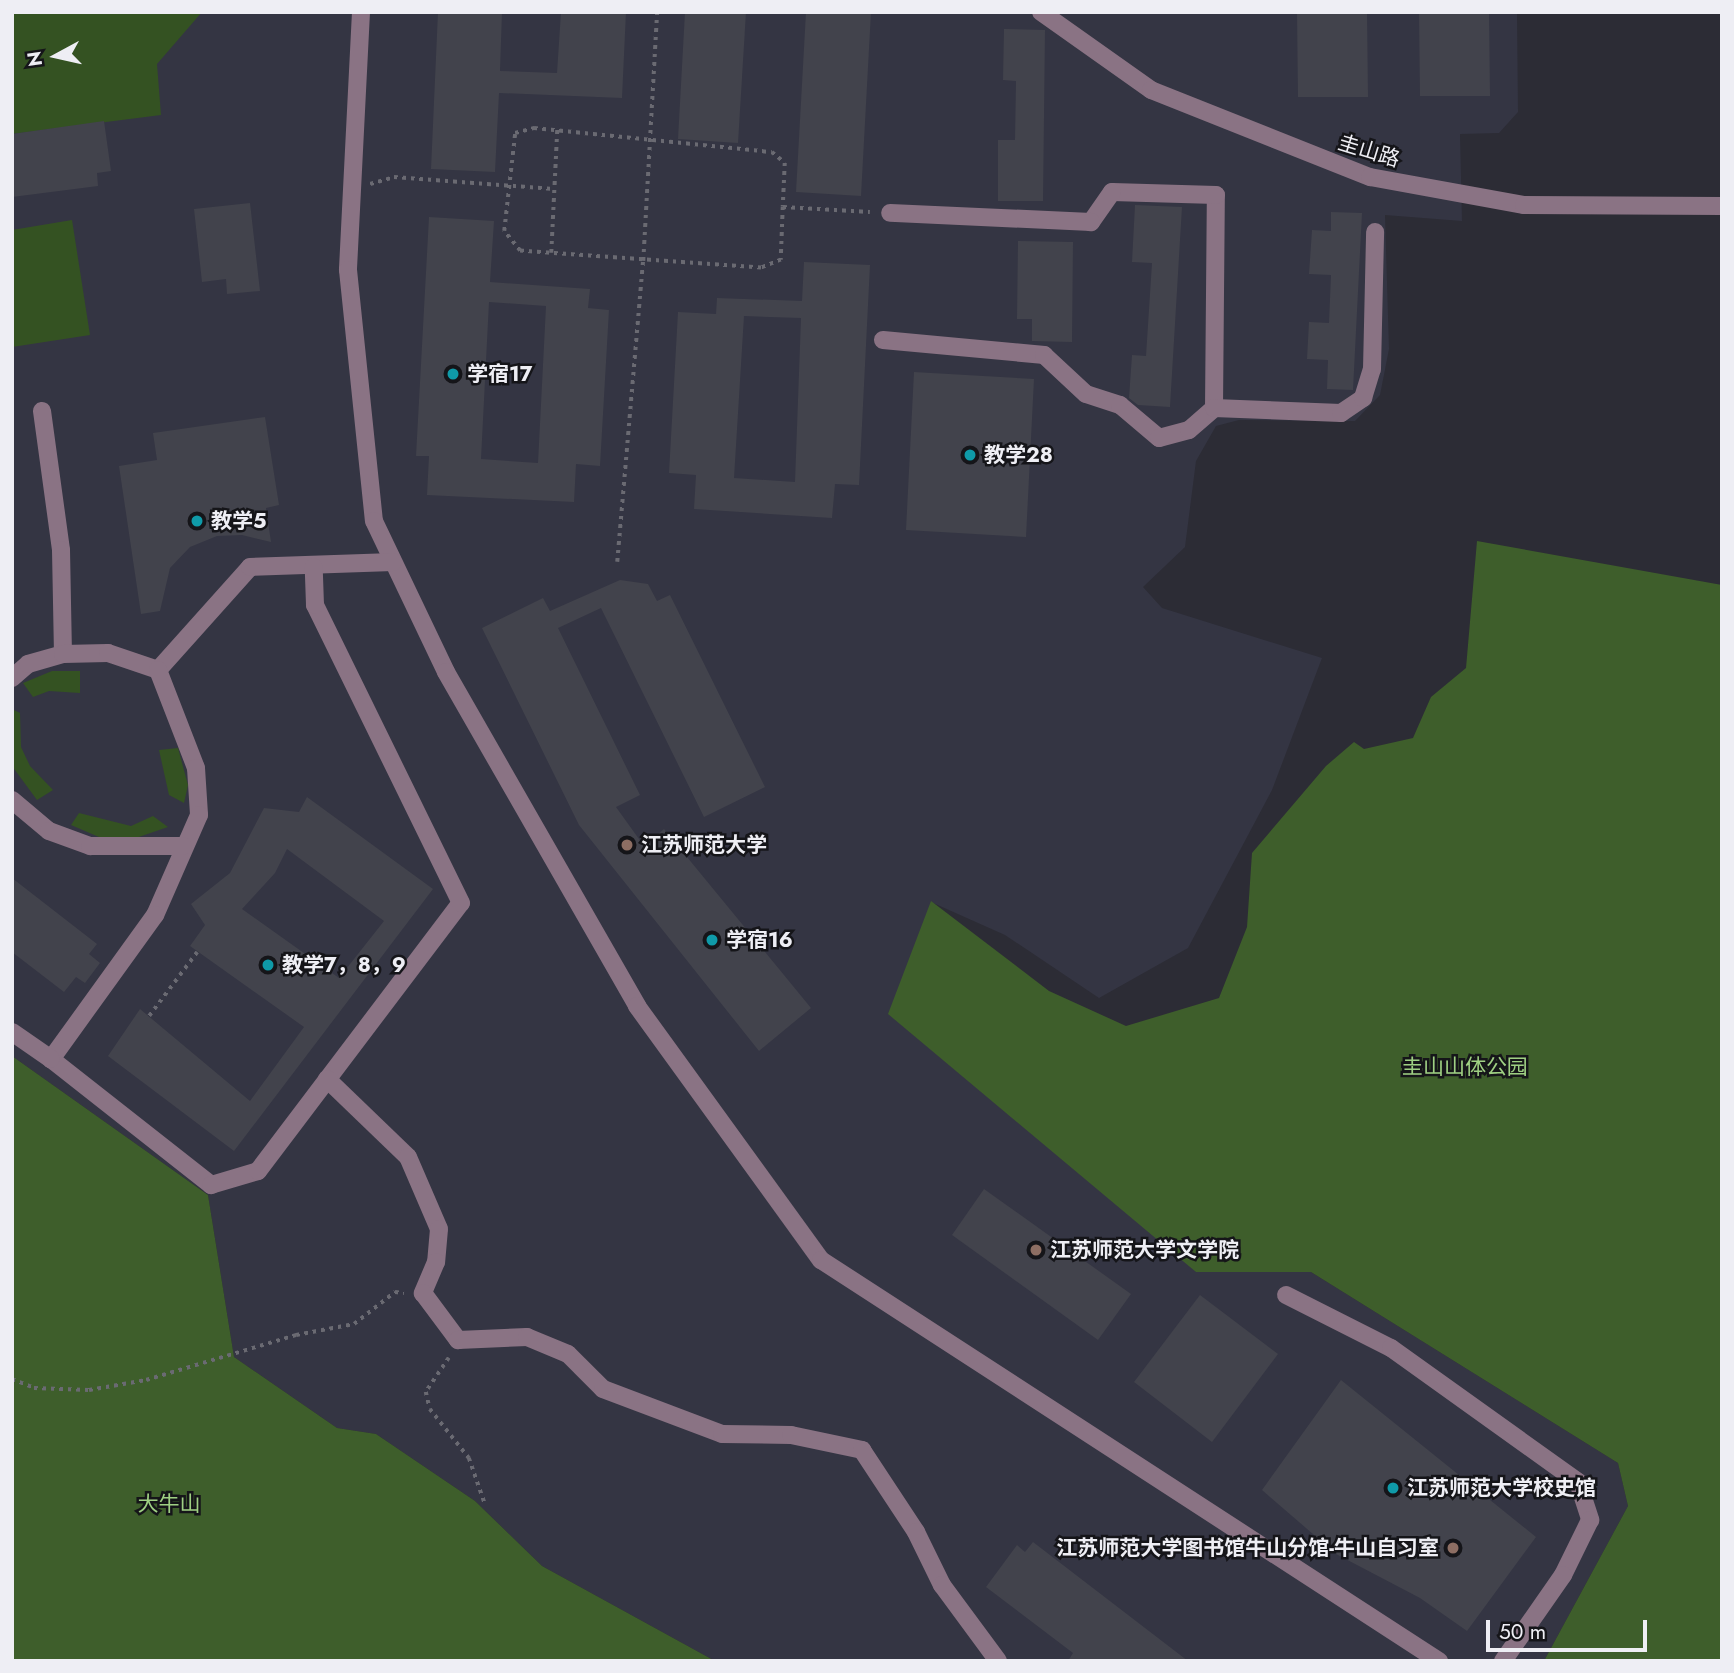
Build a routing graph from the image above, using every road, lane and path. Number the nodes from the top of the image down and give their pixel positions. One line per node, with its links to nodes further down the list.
1 (361, 12): 7 (street)
2 (657, 12): 5 (path)
3 (1041, 12): 9 (street, 圭山路)
4 (557, 130): 5 (path); 6 (path); 8 (path)
5 (652, 136): 10 (path); 14 (path)
6 (509, 188): 7 (path); 8 (path); 13 (path)
7 (351, 189): 18 (street)
8 (554, 189): 13 (path)
9 (1722, 206)
10 (783, 207): 11 (path); 14 (path)
11 (890, 213): 16 (street)
12 (1375, 232): 16 (street)
13 (551, 253): 14 (path)
14 (643, 261): 19 (path)
15 (883, 340): 16 (street)
16 (1214, 408)
17 (42, 411): 21 (street)
18 (393, 562): 20 (street); 37 (street)
19 (617, 562)
20 (314, 567): 22 (street); 30 (street)
21 (64, 654): 22 (street); 23 (street)
22 (158, 670): 25 (street)
23 (12, 678)
24 (12, 800): 25 (street)
25 (183, 846): 29 (street)
26 (197, 952): 27 (path)
27 (149, 1016)
28 (12, 1032): 29 (street)
29 (51, 1059): 30 (street)
30 (327, 1079): 31 (street)
31 (424, 1293): 33 (street); 34 (path)
32 (1286, 1295): 38 (street)
33 (458, 1340): 35 (path); 36 (street)
34 (12, 1379)
35 (485, 1504)
36 (998, 1661)
37 (1439, 1661)
38 (1503, 1661)

